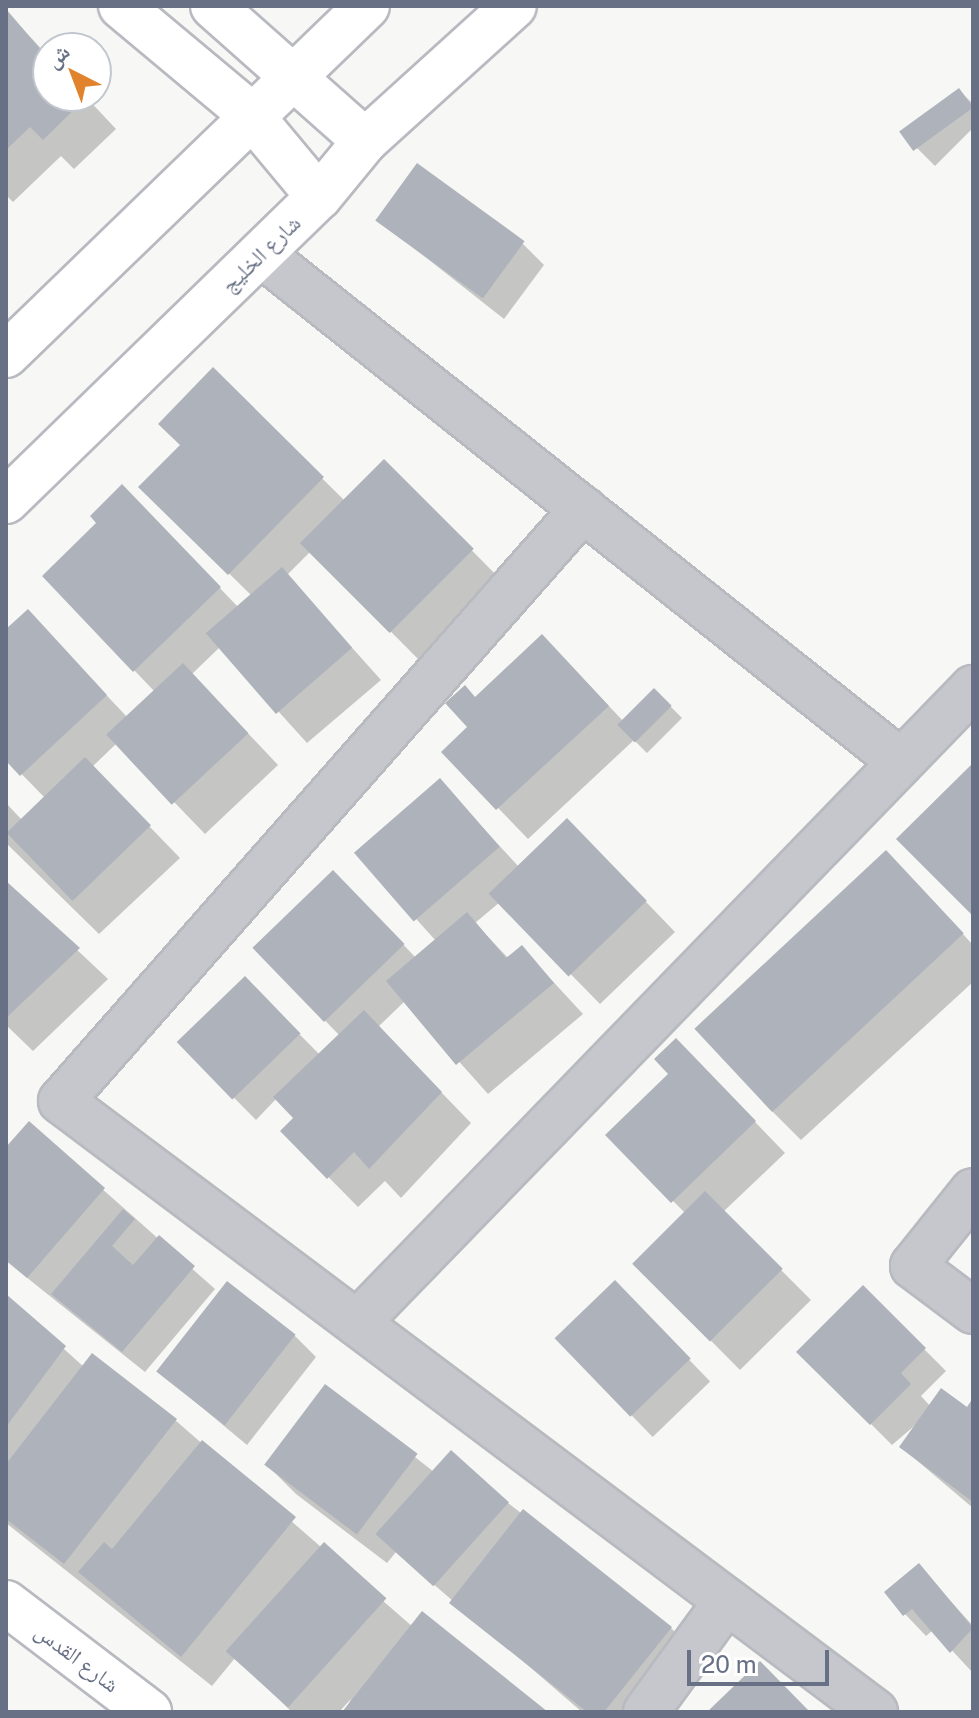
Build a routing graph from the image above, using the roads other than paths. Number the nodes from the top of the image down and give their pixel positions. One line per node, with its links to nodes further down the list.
1 (121, 6): 6 (street)
2 (213, 6): 5 (street)
3 (367, 6): 5 (street)
4 (514, 6): 7 (street, شارع الخليج)
5 (297, 74): 6 (street); 7 (street)
6 (249, 113): 8 (street); 10 (street)
7 (365, 141): 8 (street, شارع الخليج)
8 (319, 197): 9 (street, شارع الخليج)
9 (261, 254): 11 (street, شارع الخليج); 12 (street)
10 (6, 355)
11 (6, 501)
12 (583, 509): 14 (street); 17 (street)
13 (973, 688): 14 (street)
14 (901, 762): 17 (street)
15 (973, 1191): 16 (street)
16 (973, 1311)
17 (357, 1323): 18 (street)
18 (727, 1601): 21 (street); 22 (street)
19 (6, 1603): 20 (street, شارع القدس)
20 (149, 1712)
21 (646, 1712)
22 (875, 1712)

